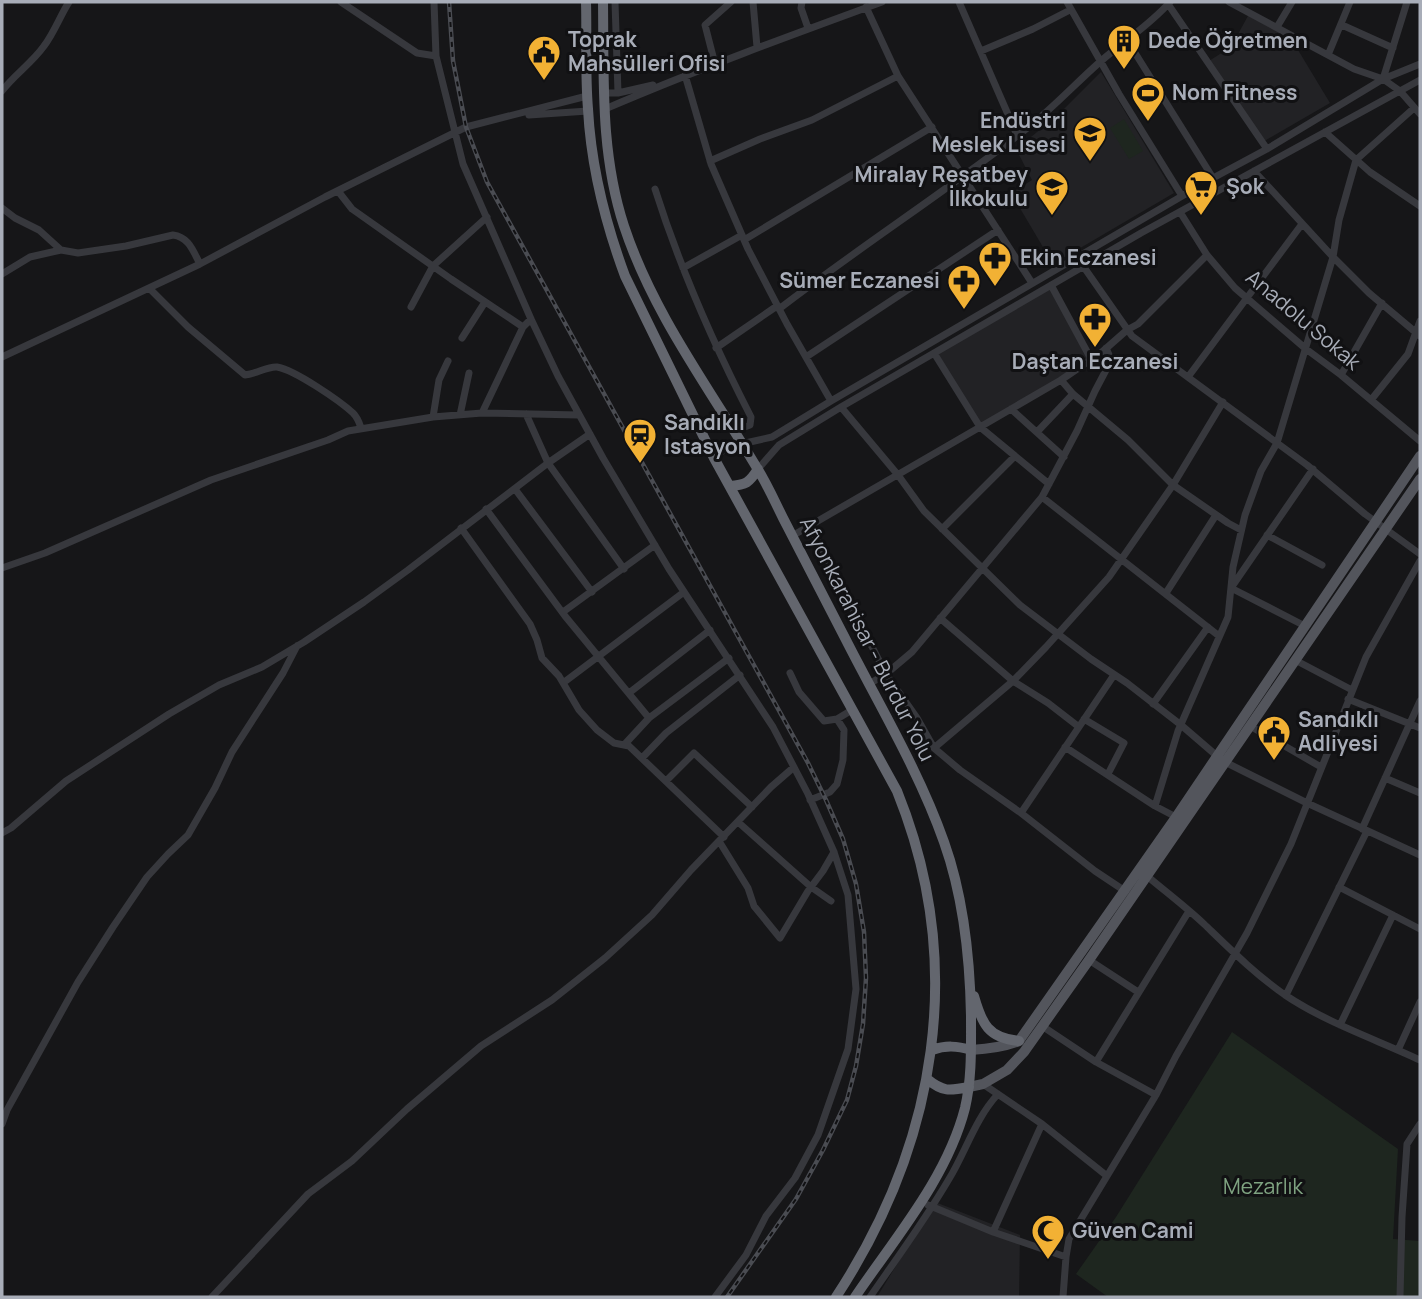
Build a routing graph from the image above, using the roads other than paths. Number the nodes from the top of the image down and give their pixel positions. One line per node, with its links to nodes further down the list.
1 (69, 2): 38 (street)
2 (341, 2): 29 (street)
3 (434, 2): 29 (street)
4 (586, 2): 42 (highway, Afyonkarahisar - Burdur Yolu)
5 (603, 2): 40 (highway, Afyonkarahisar - Burdur Yolu)
6 (615, 2): 41 (street)
7 (731, 2): 31 (street)
8 (754, 2): 25 (street)
9 (793, 2): 18 (street)
10 (882, 2): 19 (street)
11 (959, 2): 27 (street)
12 (1067, 2): 20 (street)
13 (1229, 2): 22 (street)
14 (1292, 2): 22 (street)
15 (1350, 2): 21 (street)
16 (1407, 2): 26 (street)
17 (1169, 3): 24 (street); 52 (street)
18 (801, 5): 23 (street)
19 (866, 7): 23 (street); 34 (street)
20 (1070, 10): 27 (street); 30 (street)
21 (1342, 25): 26 (street); 28 (street)
22 (1277, 27): 28 (street)
23 (808, 28): 25 (street)
24 (1127, 40): 30 (street); 57 (street)
25 (757, 47): 31 (street)
26 (1393, 48): 35 (street)
27 (981, 51): 51 (street)
28 (1328, 55): 35 (street)
29 (436, 56): 49 (street)
30 (1100, 61): 51 (street); 60 (street)
31 (715, 64): 33 (street)
32 (1420, 64): 35 (street)
33 (685, 75): 37 (street); 54 (street)
34 (898, 76): 48 (street); 54 (street)
35 (1383, 79): 39 (street); 52 (street)
36 (1420, 80): 39 (street)
37 (671, 81): 41 (street); 44 (street)
38 (2, 91)
39 (1400, 91): 43 (street); 50 (street)
40 (604, 93): 41 (street); 42 (highway); 44 (highway, Afyonkarahisar - Burdur Yolu)
41 (618, 93)
42 (587, 96): 45 (highway, Afyonkarahisar - Burdur Yolu); 47 (street)
43 (1414, 108): 46 (street); 53 (street)
44 (605, 109): 45 (highway); 117 (highway, Afyonkarahisar - Burdur Yolu)
45 (588, 111): 47 (street); 126 (highway, Afyonkarahisar - Burdur Yolu)
46 (1420, 114)
47 (510, 116): 49 (street)
48 (932, 127): 56 (street); 67 (street)
49 (454, 132): 59 (street); 64 (street)
50 (1325, 132): 53 (street); 55 (street)
51 (1017, 135): 56 (street)
52 (1267, 149): 57 (street)
53 (1356, 160): 61 (street); 71 (street)
54 (710, 161): 67 (street)
55 (1254, 171): 63 (street); 65 (street)
56 (963, 176): 66 (street); 84 (street)
57 (1213, 178): 60 (street)
58 (655, 190): 75 (street)
59 (338, 191): 72 (street); 73 (street)
60 (1182, 195): 70 (street)
61 (1420, 206)
62 (2, 208): 68 (street)
63 (1180, 212): 69 (street, Anadolu Sokak); 74 (street)
64 (487, 216): 73 (street); 85 (street)
65 (1302, 224): 71 (street); 80 (street)
66 (998, 230): 77 (street); 96 (street)
67 (743, 237): 75 (street); 84 (street)
68 (61, 250): 72 (street); 76 (street)
69 (1207, 255): 80 (street, Anadolu Sokak); 88 (street)
70 (1077, 257): 74 (street); 77 (street)
71 (1333, 257): 82 (street); 93 (street)
72 (200, 264): 79 (street)
73 (433, 266): 81 (street); 83 (street)
74 (1083, 267): 78 (street); 88 (street)
75 (682, 268): 91 (street)
76 (2, 274)
77 (1032, 283): 105 (street)
78 (1051, 285): 94 (street); 97 (street)
79 (149, 288): 95 (street); 116 (street)
80 (1247, 298): 93 (street, Anadolu Sokak); 101 (street)
81 (485, 302): 87 (street); 90 (street)
82 (1382, 303): 89 (street); 100 (street)
83 (411, 307)
84 (778, 307): 91 (street); 96 (street)
85 (531, 320): 87 (street); 113 (street)
86 (1420, 321): 89 (street)
87 (523, 327): 110 (street)
88 (1127, 330): 92 (street); 101 (street)
89 (1418, 334): 104 (street)
90 (462, 338)
91 (716, 348): 117 (street)
92 (1106, 348): 97 (street); 108 (street)
93 (1306, 349): 100 (street, Anadolu Sokak); 121 (street)
94 (934, 353): 107 (street); 115 (street)
95 (2, 357)
96 (806, 357): 105 (street)
97 (1091, 359): 102 (street)
98 (447, 361): 114 (street)
99 (469, 373): 112 (street)
100 (1340, 374): 104 (street, Anadolu Sokak)
101 (1188, 377): 106 (street)
102 (1060, 380): 103 (street); 109 (street)
103 (1073, 394): 108 (street); 118 (street)
104 (1371, 400): 120 (street, Anadolu Sokak)
105 (831, 401): 122 (street)
106 (1223, 401): 121 (street); 133 (street)
107 (841, 407): 128 (street); 130 (street)
108 (1087, 407): 125 (street); 133 (street)
109 (1011, 409): 115 (street); 118 (street)
110 (482, 413): 111 (street); 112 (street)
111 (526, 414): 113 (street); 127 (street)
112 (460, 415): 114 (street)
113 (579, 415): 119 (street)
114 (433, 417): 116 (street)
115 (980, 427): 123 (street); 130 (street)
116 (361, 428): 152 (street)
117 (734, 431): 122 (highway, Afyonkarahisar - Burdur Yolu)
118 (1037, 432): 125 (street)
119 (590, 434): 127 (street); 147 (street)
120 (1420, 441)
121 (1278, 443): 129 (street); 144 (street)
122 (741, 444): 126 (highway); 128 (highway, Afyonkarahisar - Burdur Yolu)
123 (1015, 456): 132 (street); 142 (street)
124 (1420, 456): 139 (main road)
125 (1064, 457): 132 (street)
126 (714, 458): 134 (highway, Afyonkarahisar - Burdur Yolu)
127 (548, 463): 135 (street); 153 (street)
128 (758, 469): 134 (highway); 145 (highway, Afyonkarahisar - Burdur Yolu)
129 (1313, 469): 139 (street); 146 (street)
130 (898, 475): 140 (street); 142 (street)
131 (1420, 479): 143 (main road)
132 (1049, 484): 136 (street)
133 (1173, 485): 138 (street); 149 (street)
134 (730, 486): 182 (highway, Afyonkarahisar - Burdur Yolu)
135 (515, 489): 137 (street); 156 (street)
136 (1041, 497): 149 (street); 154 (street)
137 (486, 509): 141 (street); 159 (street)
138 (1216, 515): 144 (street); 158 (street)
139 (1376, 522): 143 (street); 162 (main road)
140 (810, 526): 145 (street); 171 (street)
141 (461, 528): 166 (street); 175 (street)
142 (942, 529): 154 (street)
143 (1386, 529): 148 (street); 169 (main road)
144 (1241, 530): 155 (street)
145 (792, 536): 176 (highway, Afyonkarahisar - Burdur Yolu)
146 (1267, 536): 151 (street); 155 (street)
147 (655, 545): 153 (street); 157 (street)
148 (1420, 554)
149 (1122, 558): 158 (street); 164 (street)
150 (1420, 561): 177 (street)
151 (1322, 565)
152 (2, 568)
153 (624, 569): 156 (street)
154 (983, 569): 160 (street); 164 (street)
155 (1231, 588): 162 (street); 165 (street)
156 (592, 592): 159 (street)
157 (684, 592): 163 (street); 167 (street)
158 (1166, 593): 161 (street)
159 (563, 612): 167 (street)
160 (940, 618): 171 (street); 174 (street)
161 (1208, 626): 165 (street); 181 (street)
162 (1305, 626): 195 (main road)
163 (710, 630): 168 (street); 178 (street)
164 (1058, 634): 172 (street); 174 (street)
165 (1219, 636): 186 (street)
166 (298, 646): 210 (street); 241 (street)
167 (598, 655): 175 (street); 178 (street)
168 (729, 658): 173 (street); 183 (street)
169 (1295, 660): 177 (street); 188 (main road)
170 (790, 673): 184 (street)
171 (886, 674): 176 (street); 193 (street)
172 (1114, 674): 181 (street); 185 (street)
173 (740, 675): 194 (street); 196 (street)
174 (1013, 681): 189 (street); 193 (street)
175 (563, 683): 191 (street)
176 (869, 684): 224 (highway, Afyonkarahisar - Burdur Yolu)
177 (1352, 690): 179 (street)
178 (629, 692): 183 (street)
179 (1349, 699): 187 (street); 197 (street)
180 (1420, 701): 187 (street)
181 (1153, 704): 186 (street)
182 (852, 710): 184 (street); 231 (highway, Afyonkarahisar - Burdur Yolu)
183 (649, 718): 191 (street)
184 (837, 719): 202 (street)
185 (1084, 719): 189 (street); 198 (street)
186 (1181, 724): 195 (street); 204 (street)
187 (1410, 724): 190 (street); 199 (street)
188 (1250, 726): 195 (main road); 197 (street)
189 (1079, 727): 192 (street)
190 (1420, 728)
191 (624, 745): 194 (street)
192 (1065, 747): 198 (street); 206 (street)
193 (934, 748): 206 (street)
194 (642, 758): 200 (street)
195 (1221, 759): 203 (street); 207 (main road); 214 (main road)
196 (794, 767): 202 (street); 205 (street)
197 (1321, 767): 203 (street)
198 (1108, 774): 204 (street)
199 (1385, 778): 201 (street); 209 (street)
200 (666, 781): 205 (street); 211 (street)
201 (1420, 793)
202 (810, 800): 212 (street)
203 (1307, 803): 209 (street); 222 (street)
204 (1155, 806): 207 (street)
205 (752, 807): 208 (street)
206 (1021, 813): 217 (street)
207 (1176, 817): 217 (main road)
208 (738, 822): 211 (street); 215 (street)
209 (1365, 830): 213 (street); 216 (street)
210 (2, 833)
211 (721, 839): 215 (street); 248 (street)
212 (834, 852): 215 (street); 249 (street)
213 (1420, 855)
214 (1147, 876): 219 (street); 223 (main road)
215 (811, 887): 218 (street)
216 (1339, 887): 220 (street); 226 (street)
217 (1125, 891): 230 (main road)
218 (831, 901)
219 (1189, 911): 222 (street); 225 (street)
220 (1393, 915): 221 (street); 228 (street)
221 (1420, 929)
222 (1235, 955): 226 (street); 240 (street)
223 (1089, 960): 225 (street); 229 (main road)
224 (970, 984): 230 (highway); 232 (highway, Afyonkarahisar - Burdur Yolu)
225 (1138, 992): 235 (street)
226 (1286, 995): 228 (street)
227 (1420, 1002): 233 (street)
228 (1340, 1025): 233 (street)
229 (1042, 1026): 235 (street); 237 (main road)
230 (1019, 1041): 232 (main road)
231 (932, 1050): 232 (highway); 236 (highway, Afyonkarahisar - Burdur Yolu)
232 (971, 1050): 238 (highway, Afyonkarahisar - Burdur Yolu)
233 (1398, 1050): 234 (street)
234 (1420, 1060)
235 (1096, 1062): 240 (street)
236 (927, 1079): 238 (highway); 250 (highway, Afyonkarahisar - Burdur Yolu)
237 (983, 1084): 238 (main road); 239 (street)
238 (969, 1087): 245 (highway, Afyonkarahisar - Burdur Yolu)
239 (998, 1094): 242 (street); 245 (street)
240 (1156, 1095): 244 (street)
241 (2, 1124)
242 (1042, 1124): 244 (street); 246 (street)
243 (1420, 1124): 254 (street)
244 (1107, 1176): 247 (street)
245 (926, 1204): 246 (street); 251 (highway, Afyonkarahisar - Burdur Yolu); 252 (street)
246 (993, 1232): 247 (street)
247 (1066, 1257): 253 (street)
248 (212, 1297)
249 (715, 1297)
250 (836, 1297)
251 (855, 1297)
252 (870, 1297)
253 (1063, 1297)
254 (1400, 1297)

